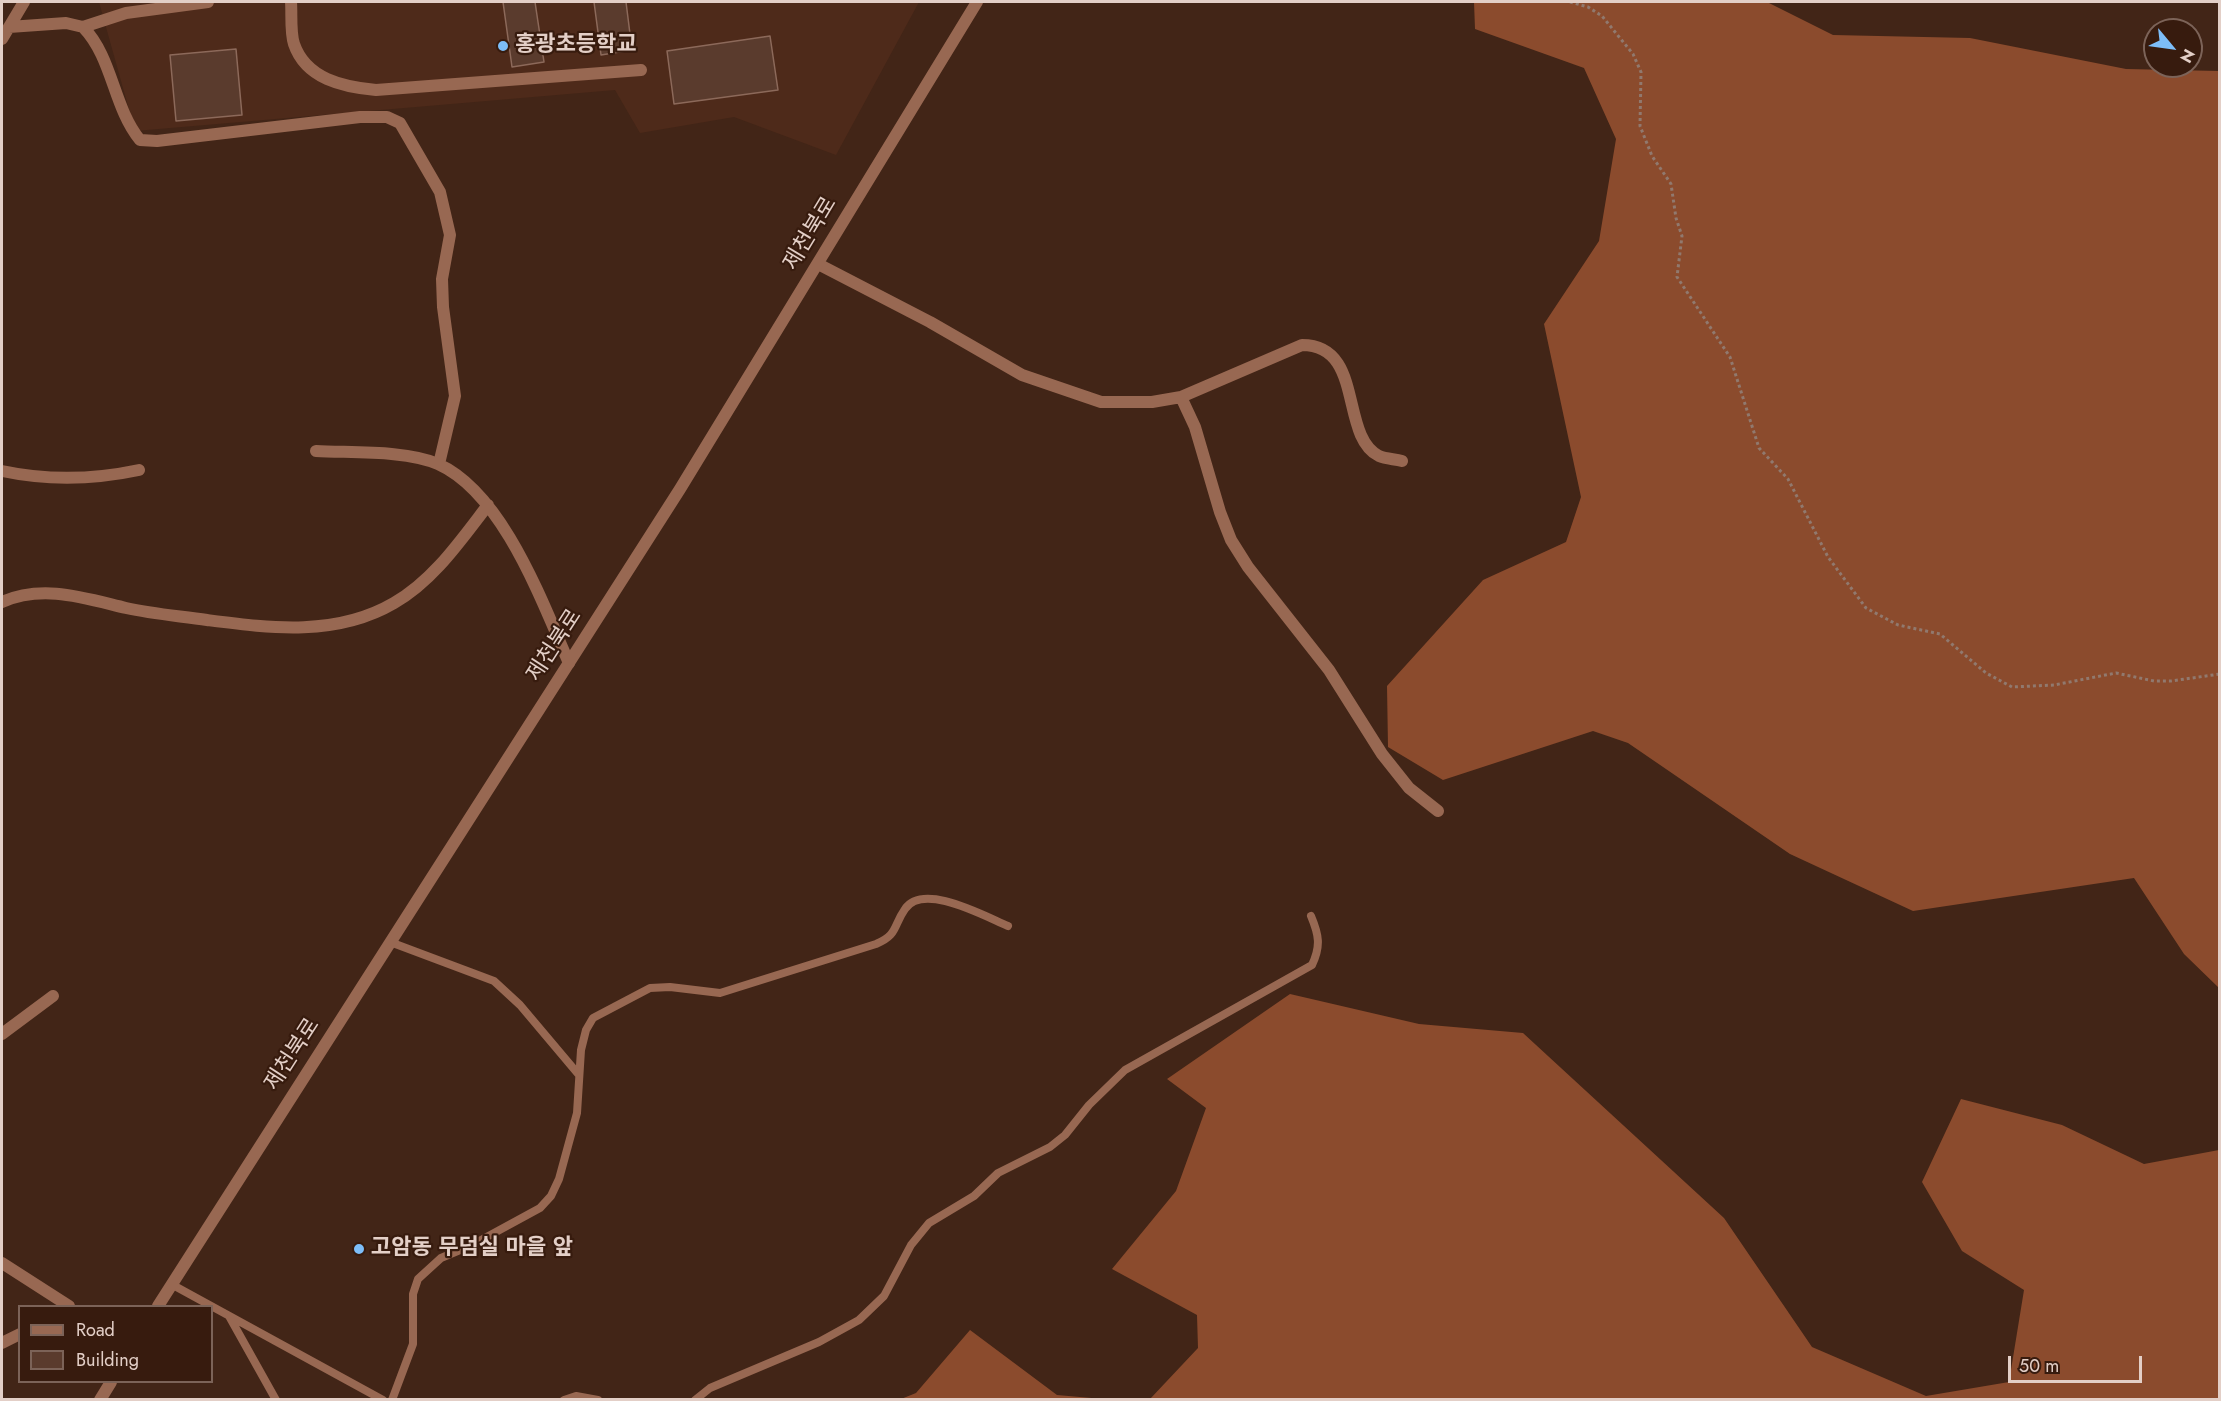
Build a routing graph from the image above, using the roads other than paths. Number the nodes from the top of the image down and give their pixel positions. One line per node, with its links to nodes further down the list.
1 (24, 2): 5 (street)
2 (208, 2): 6 (street)
3 (291, 2): 8 (street)
4 (977, 2): 9 (street, 제천북로)
5 (9, 27): 6 (street); 7 (street)
6 (83, 27): 13 (street)
7 (2, 39)
8 (641, 70)
9 (818, 264): 10 (street); 18 (street, 제천북로)
10 (1181, 397): 12 (street); 19 (street)
11 (316, 451): 13 (street)
12 (1402, 461)
13 (439, 464): 16 (street)
14 (139, 470): 15 (street)
15 (2, 471)
16 (488, 505): 17 (street); 18 (street)
17 (2, 602)
18 (569, 663): 22 (street, 제천북로)
19 (1438, 811)
20 (1311, 916): 42 (lane)
21 (1008, 926): 25 (lane)
22 (390, 942): 25 (lane); 27 (street, 제천북로)
23 (53, 996): 24 (street)
24 (2, 1035)
25 (579, 1075): 39 (lane)
26 (2, 1263): 28 (street)
27 (171, 1284): 29 (street, 제천북로); 30 (lane)
28 (67, 1305)
29 (159, 1305)
30 (209, 1305)
31 (213, 1307): 32 (lane)
32 (229, 1316): 37 (lane); 38 (lane)
33 (18, 1335): 34 (street)
34 (2, 1343)
35 (110, 1383): 36 (street)
36 (100, 1400)
37 (276, 1400)
38 (383, 1400)
39 (392, 1400)
40 (564, 1400): 41 (lane)
41 (598, 1400)
42 (695, 1400)

